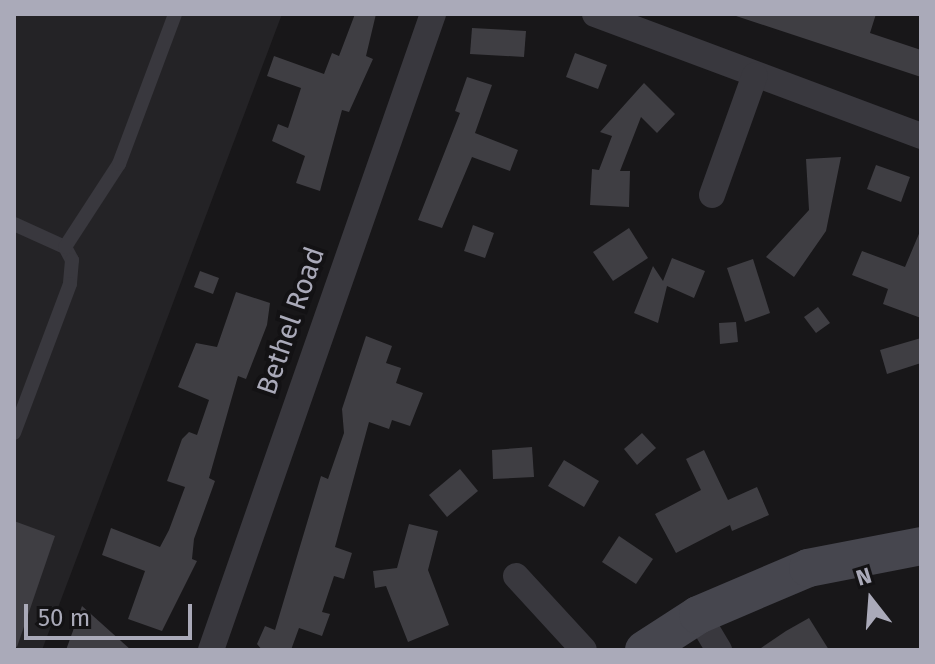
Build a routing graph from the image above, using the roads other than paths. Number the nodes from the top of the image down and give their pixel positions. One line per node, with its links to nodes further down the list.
1 (175, 14): 8 (lane)
2 (433, 14): 13 (street, Bethel Road)
3 (595, 14): 4 (street)
4 (755, 75): 5 (street); 6 (street)
5 (921, 136)
6 (712, 195)
7 (14, 224): 8 (lane)
8 (65, 247): 9 (lane)
9 (14, 433)
10 (921, 546): 12 (street)
11 (516, 576): 14 (street)
12 (698, 615): 15 (street); 16 (street)
13 (211, 650)
14 (584, 650)
15 (644, 650)
16 (719, 650)

